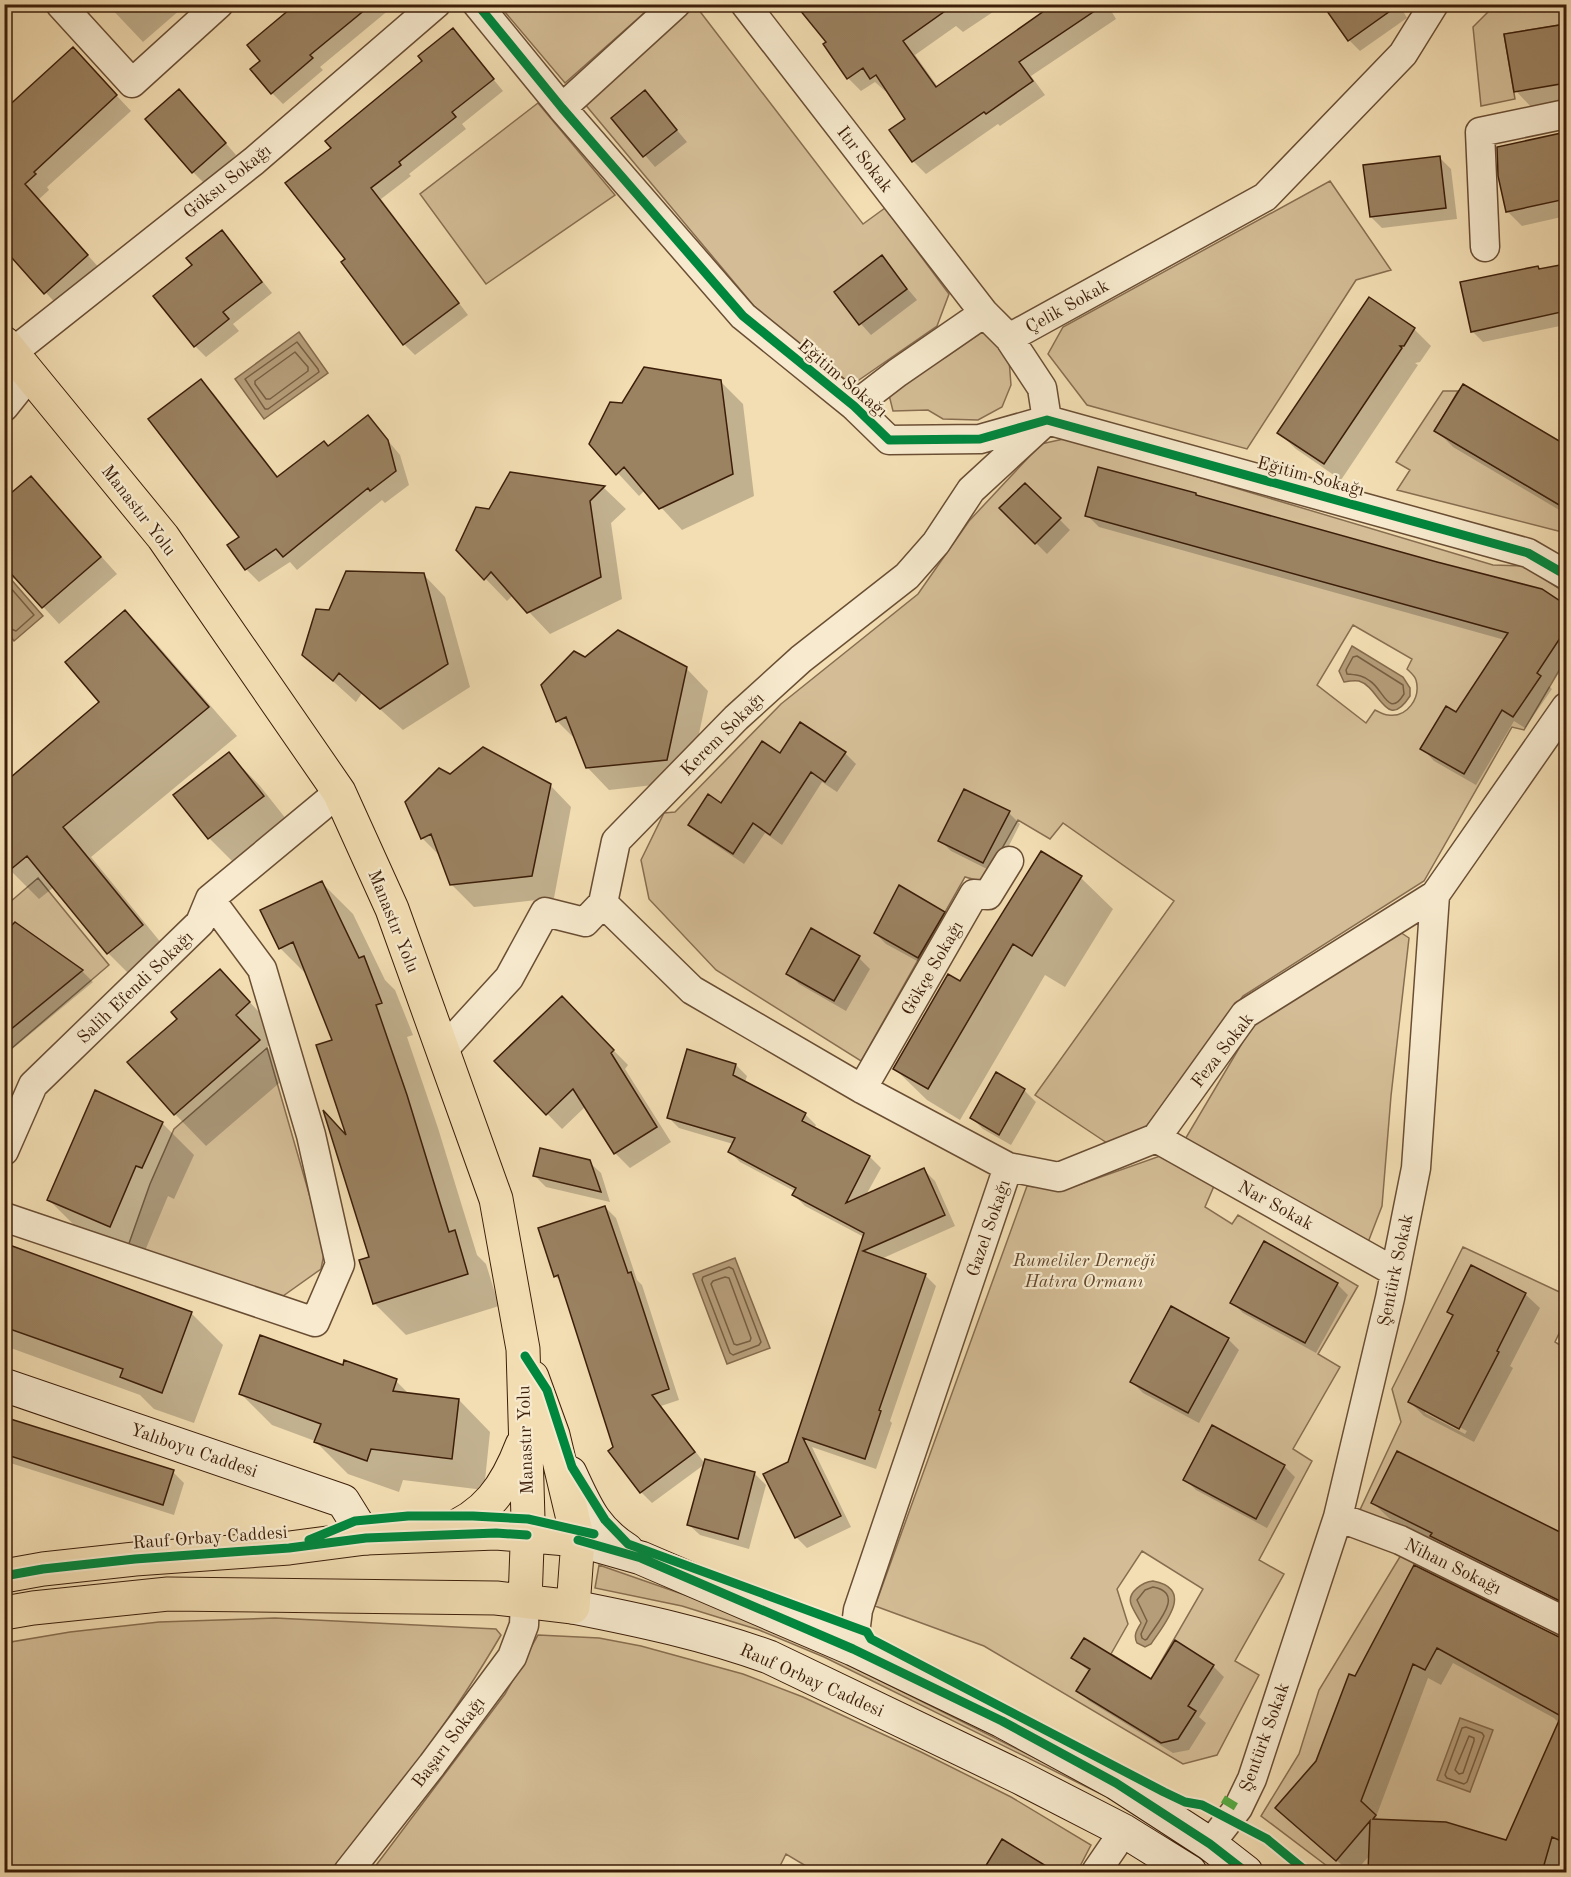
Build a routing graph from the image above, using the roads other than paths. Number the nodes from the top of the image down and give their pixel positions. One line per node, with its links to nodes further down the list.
1 (60, 4): 2 (street)
2 (219, 4)
3 (436, 4): 13 (street, Göksu Sokağı)
4 (477, 4): 8 (street, Eğitim Sokağı)
5 (676, 4): 8 (street)
6 (745, 4): 11 (street, Itır Sokak)
7 (1434, 4): 12 (street, Çelik Sokak)
8 (562, 108): 14 (street, Eğitim Sokağı)
9 (1566, 114): 10 (street)
10 (1485, 247)
11 (984, 313): 12 (street, Çelik Sokak); 14 (street)
12 (1009, 338): 16 (street)
13 (9, 347): 15 (street); 19 (main road, Manastır Yolu)
14 (854, 406): 16 (street, Eğitim Sokağı)
15 (4, 407)
16 (1047, 420): 17 (street, Eğitim Sokağı); 23 (street, Kerem Sokağı)
17 (1566, 575)
18 (1566, 707): 21 (street)
19 (339, 792): 22 (street, Salih Efendi Sokağı); 24 (main road, Manastır Yolu)
20 (1009, 861): 25 (street, Gökçe Sokağı)
21 (1436, 895): 26 (street, Feza Sokak); 30 (street, Şentürk Sokak)
22 (210, 898): 27 (street, Salih Efendi Sokağı); 29 (street)
23 (603, 903): 24 (street); 25 (street, Gazel Sokağı)
24 (443, 1050): 32 (main road, Manastır Yolu)
25 (862, 1089): 28 (street, Gazel Sokağı)
26 (1156, 1138): 28 (street); 30 (street, Nar Sokak)
27 (4, 1151)
28 (1008, 1167): 44 (street, Gazel Sokağı)
29 (4, 1217)
30 (1395, 1272): 33 (street, Şentürk Sokak)
31 (4, 1385): 36 (street, Yalıboyu Caddesi)
32 (539, 1436): 34 (main road, Manastır Yolu); 35 (main road); 37 (main road); 38 (street)
33 (1338, 1517): 43 (street, Nihan Sokağı); 46 (street, Şentürk Sokak)
34 (527, 1535): 35 (main road, Rauf Orbay Caddesi); 37 (main road, Rauf Orbay Caddesi); 40 (main road, Manastır Yolu)
35 (431, 1536): 36 (main road, Rauf Orbay Caddesi)
36 (366, 1538): 39 (main road, Rauf Orbay Caddesi)
37 (578, 1539): 38 (street, Rauf Orbay Caddesi); 41 (main road)
38 (641, 1558): 44 (street, Rauf Orbay Caddesi)
39 (4, 1576)
40 (525, 1601): 41 (main road, Rauf Orbay Caddesi); 42 (main road, Rauf Orbay Caddesi); 47 (street, Başarı Sokağı)
41 (573, 1607): 45 (street, Rauf Orbay Caddesi)
42 (4, 1613)
43 (1566, 1622)
44 (853, 1649): 46 (street, Rauf Orbay Caddesi)
45 (1124, 1831): 48 (street); 49 (street, Rauf Orbay Caddesi)
46 (1210, 1844): 50 (street, Rauf Orbay Caddesi)
47 (348, 1872)
48 (1096, 1872)
49 (1190, 1872)
50 (1246, 1872)

